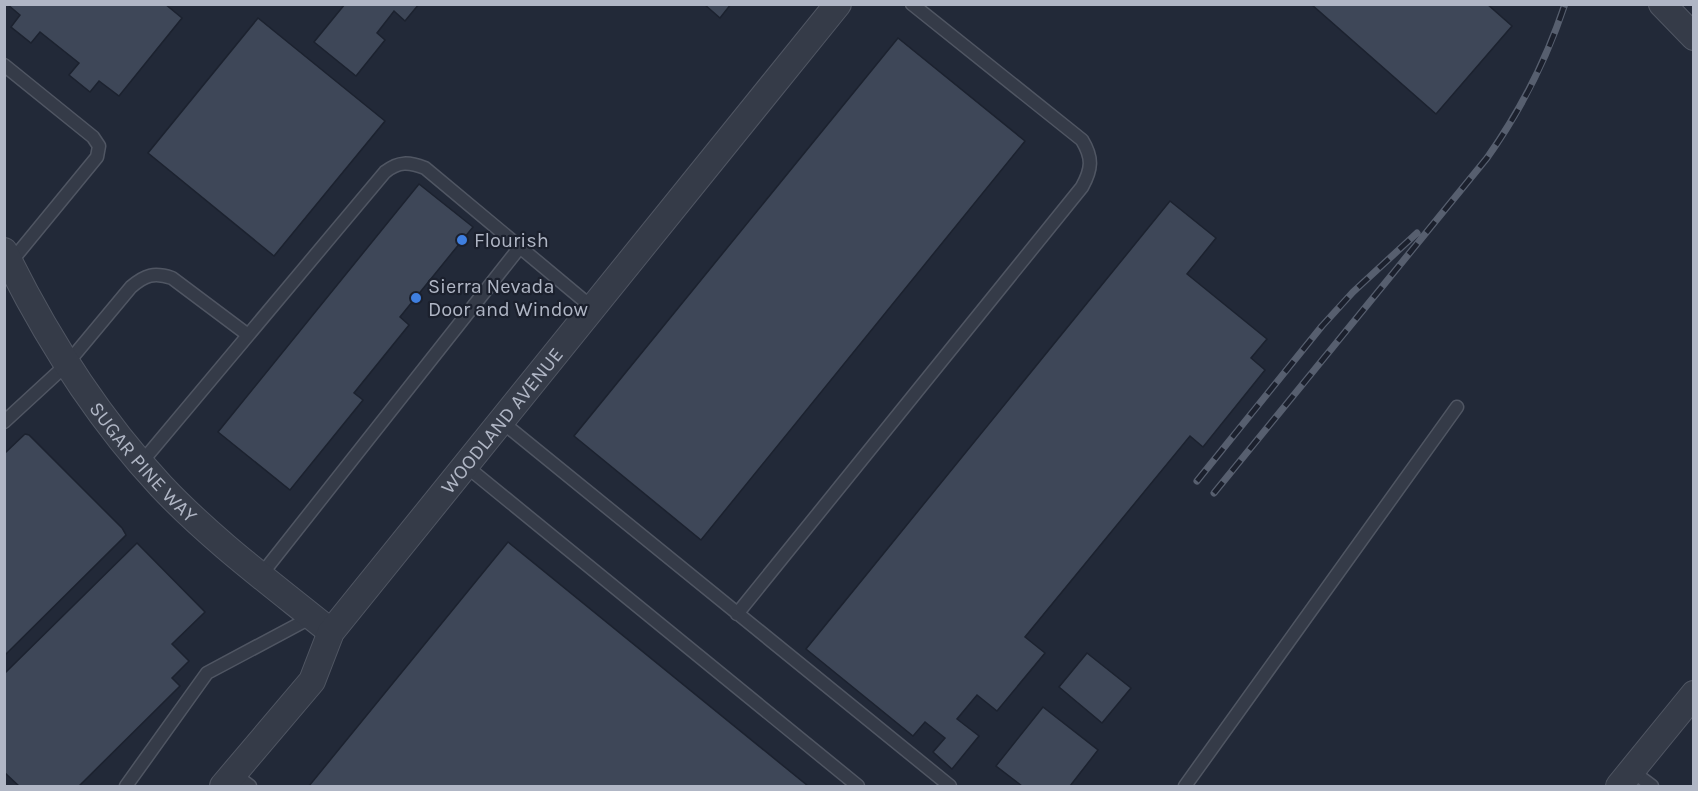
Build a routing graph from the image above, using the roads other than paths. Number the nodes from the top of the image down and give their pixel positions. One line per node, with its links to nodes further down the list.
1 (838, 4): 8 (street, WOODLAND AVENUE)
2 (912, 4): 17 (lane)
3 (1662, 4): 4 (street)
4 (1694, 37)
5 (4, 65): 7 (lane)
6 (520, 247): 8 (lane); 9 (lane); 16 (lane)
7 (7, 257): 10 (street, SUGAR PINE WAY)
8 (594, 309): 13 (street, WOODLAND AVENUE)
9 (248, 335): 10 (lane); 14 (lane)
10 (66, 365): 12 (lane); 14 (street, SUGAR PINE WAY)
11 (1457, 407): 25 (lane)
12 (4, 422)
13 (502, 422): 15 (street, WOODLAND AVENUE); 17 (lane)
14 (141, 463): 16 (street, SUGAR PINE WAY)
15 (466, 466): 18 (street, WOODLAND AVENUE); 23 (lane)
16 (261, 574): 18 (street, SUGAR PINE WAY)
17 (737, 614): 24 (lane)
18 (322, 625): 21 (street, WOODLAND AVENUE); 22 (lane)
19 (1694, 694): 20 (street)
20 (1625, 779): 26 (lane)
21 (236, 782)
22 (126, 786)
23 (858, 786)
24 (950, 786)
25 (1185, 786)
26 (1652, 786)

